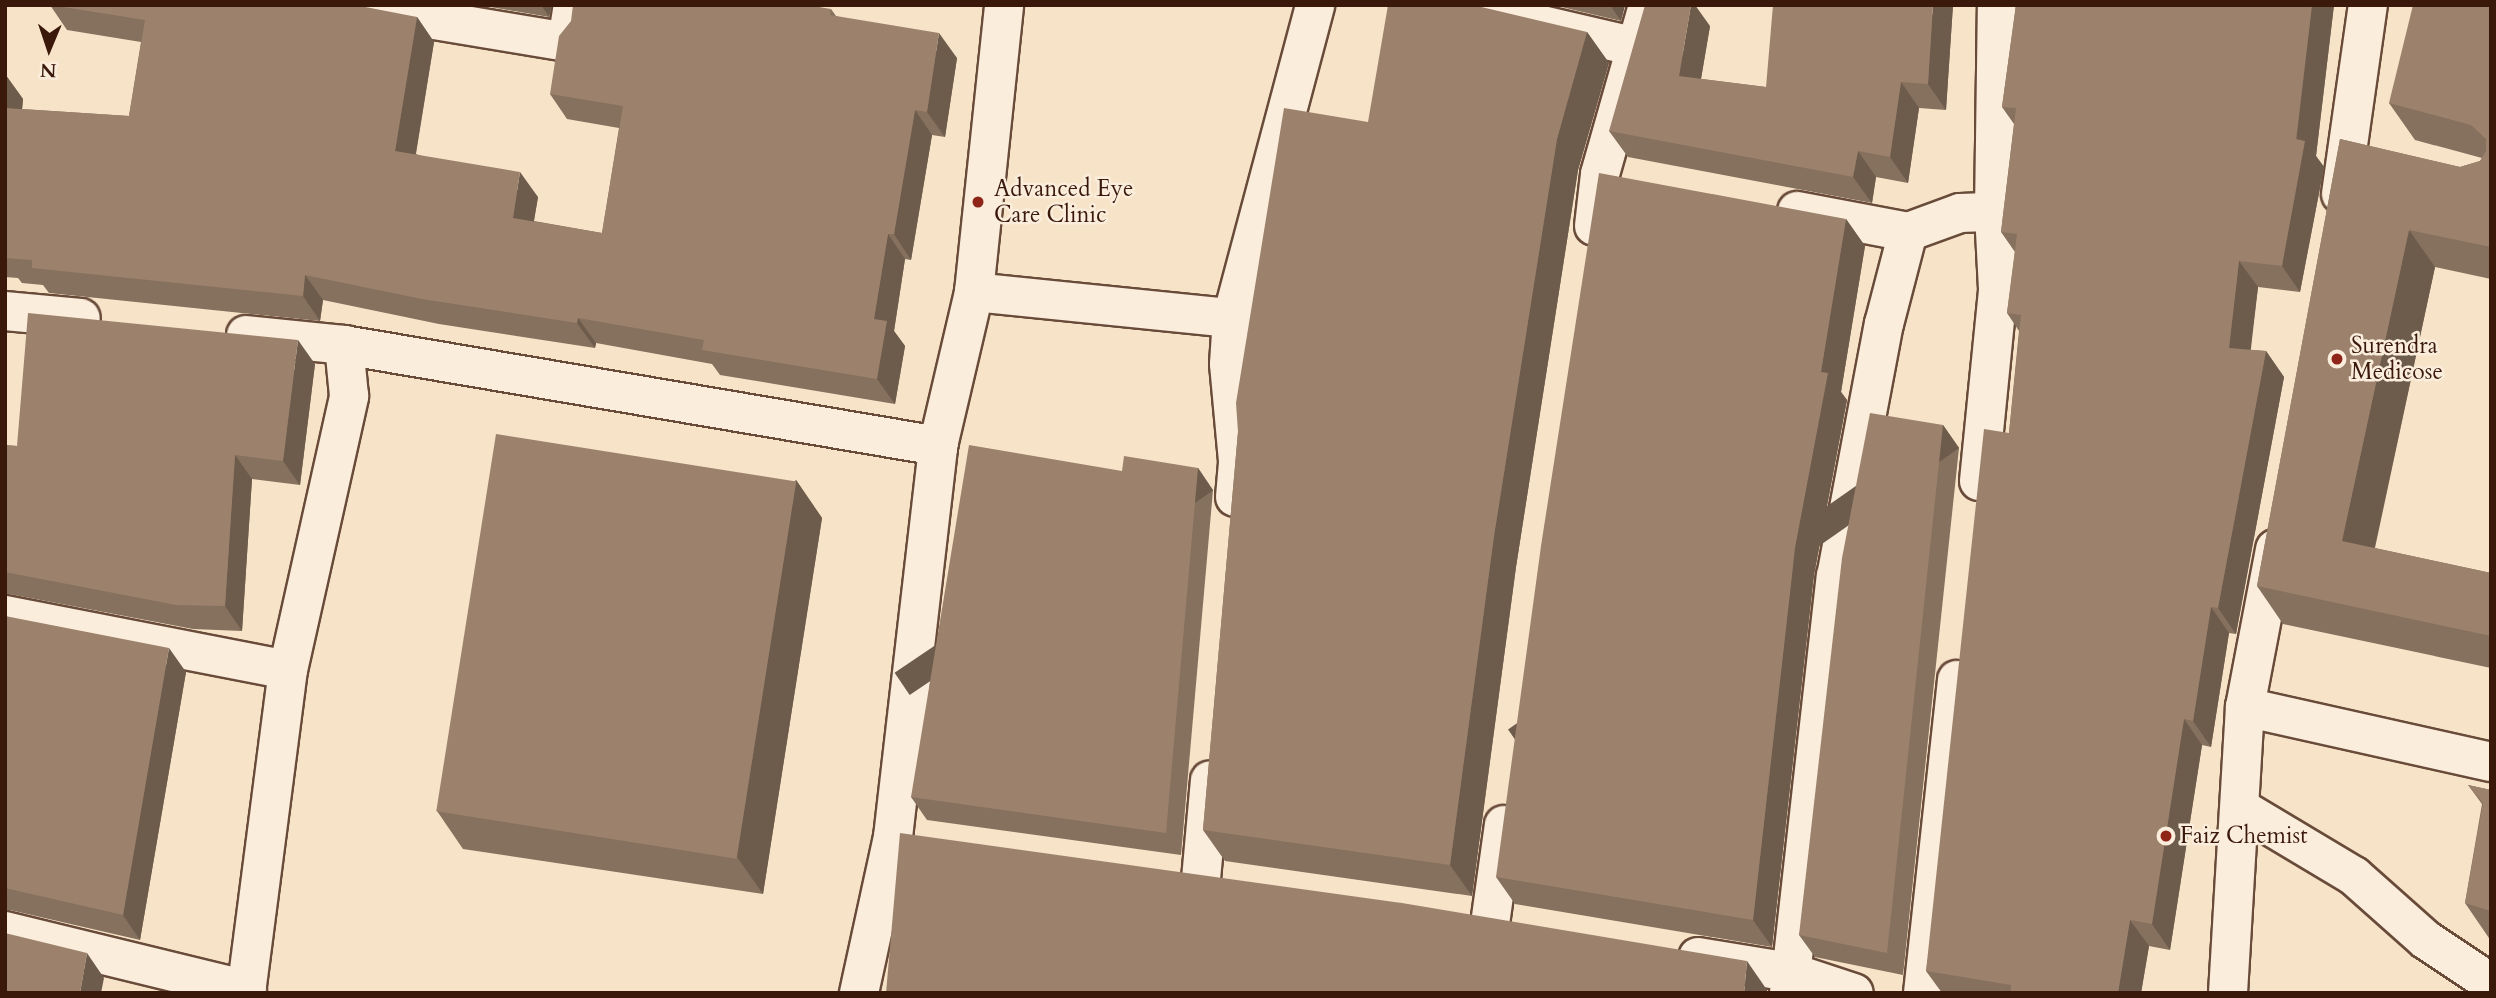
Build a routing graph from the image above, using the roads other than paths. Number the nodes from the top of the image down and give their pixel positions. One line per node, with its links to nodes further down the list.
1 (344, 5): 2 (street)
2 (573, 5)
3 (1004, 5): 19 (street)
4 (1315, 5): 21 (street)
5 (1456, 5): 9 (street)
6 (1648, 5): 9 (street)
7 (1997, 5): 15 (street)
8 (2368, 5): 10 (street)
9 (1636, 47): 12 (street)
10 (2350, 145): 11 (street); 16 (street)
11 (2388, 155)
12 (1600, 174): 13 (street); 18 (street)
13 (1640, 181)
14 (1761, 204): 17 (street)
15 (1994, 212): 17 (street); 27 (street)
16 (2334, 227)
17 (1908, 232): 47 (street)
18 (1590, 259)
19 (974, 292): 21 (street); 25 (street)
20 (5, 311): 22 (street)
21 (1232, 318): 28 (street)
22 (114, 322)
23 (208, 331): 24 (street)
24 (344, 345): 25 (street); 31 (street)
25 (938, 446): 37 (street)
26 (2281, 515): 32 (street)
27 (1975, 523)
28 (1232, 530)
29 (5, 615): 31 (street)
30 (1961, 647): 52 (street)
31 (288, 670): 49 (street)
32 (2245, 707): 34 (street); 36 (street)
33 (1213, 740): 40 (street)
34 (2491, 762)
35 (1509, 788): 43 (street)
36 (2242, 809): 48 (street); 53 (street)
37 (893, 837): 38 (street); 50 (street)
38 (933, 842)
39 (1161, 873): 40 (street)
40 (1201, 879): 41 (street)
41 (1241, 885)
42 (1452, 916): 43 (street)
43 (1490, 923): 44 (street)
44 (1531, 930)
45 (5, 931): 49 (street)
46 (1667, 952): 47 (street)
47 (1790, 982): 51 (street)
48 (2491, 983)
49 (247, 991)
50 (859, 993)
51 (1854, 993)
52 (1923, 993)
53 (2228, 993)

